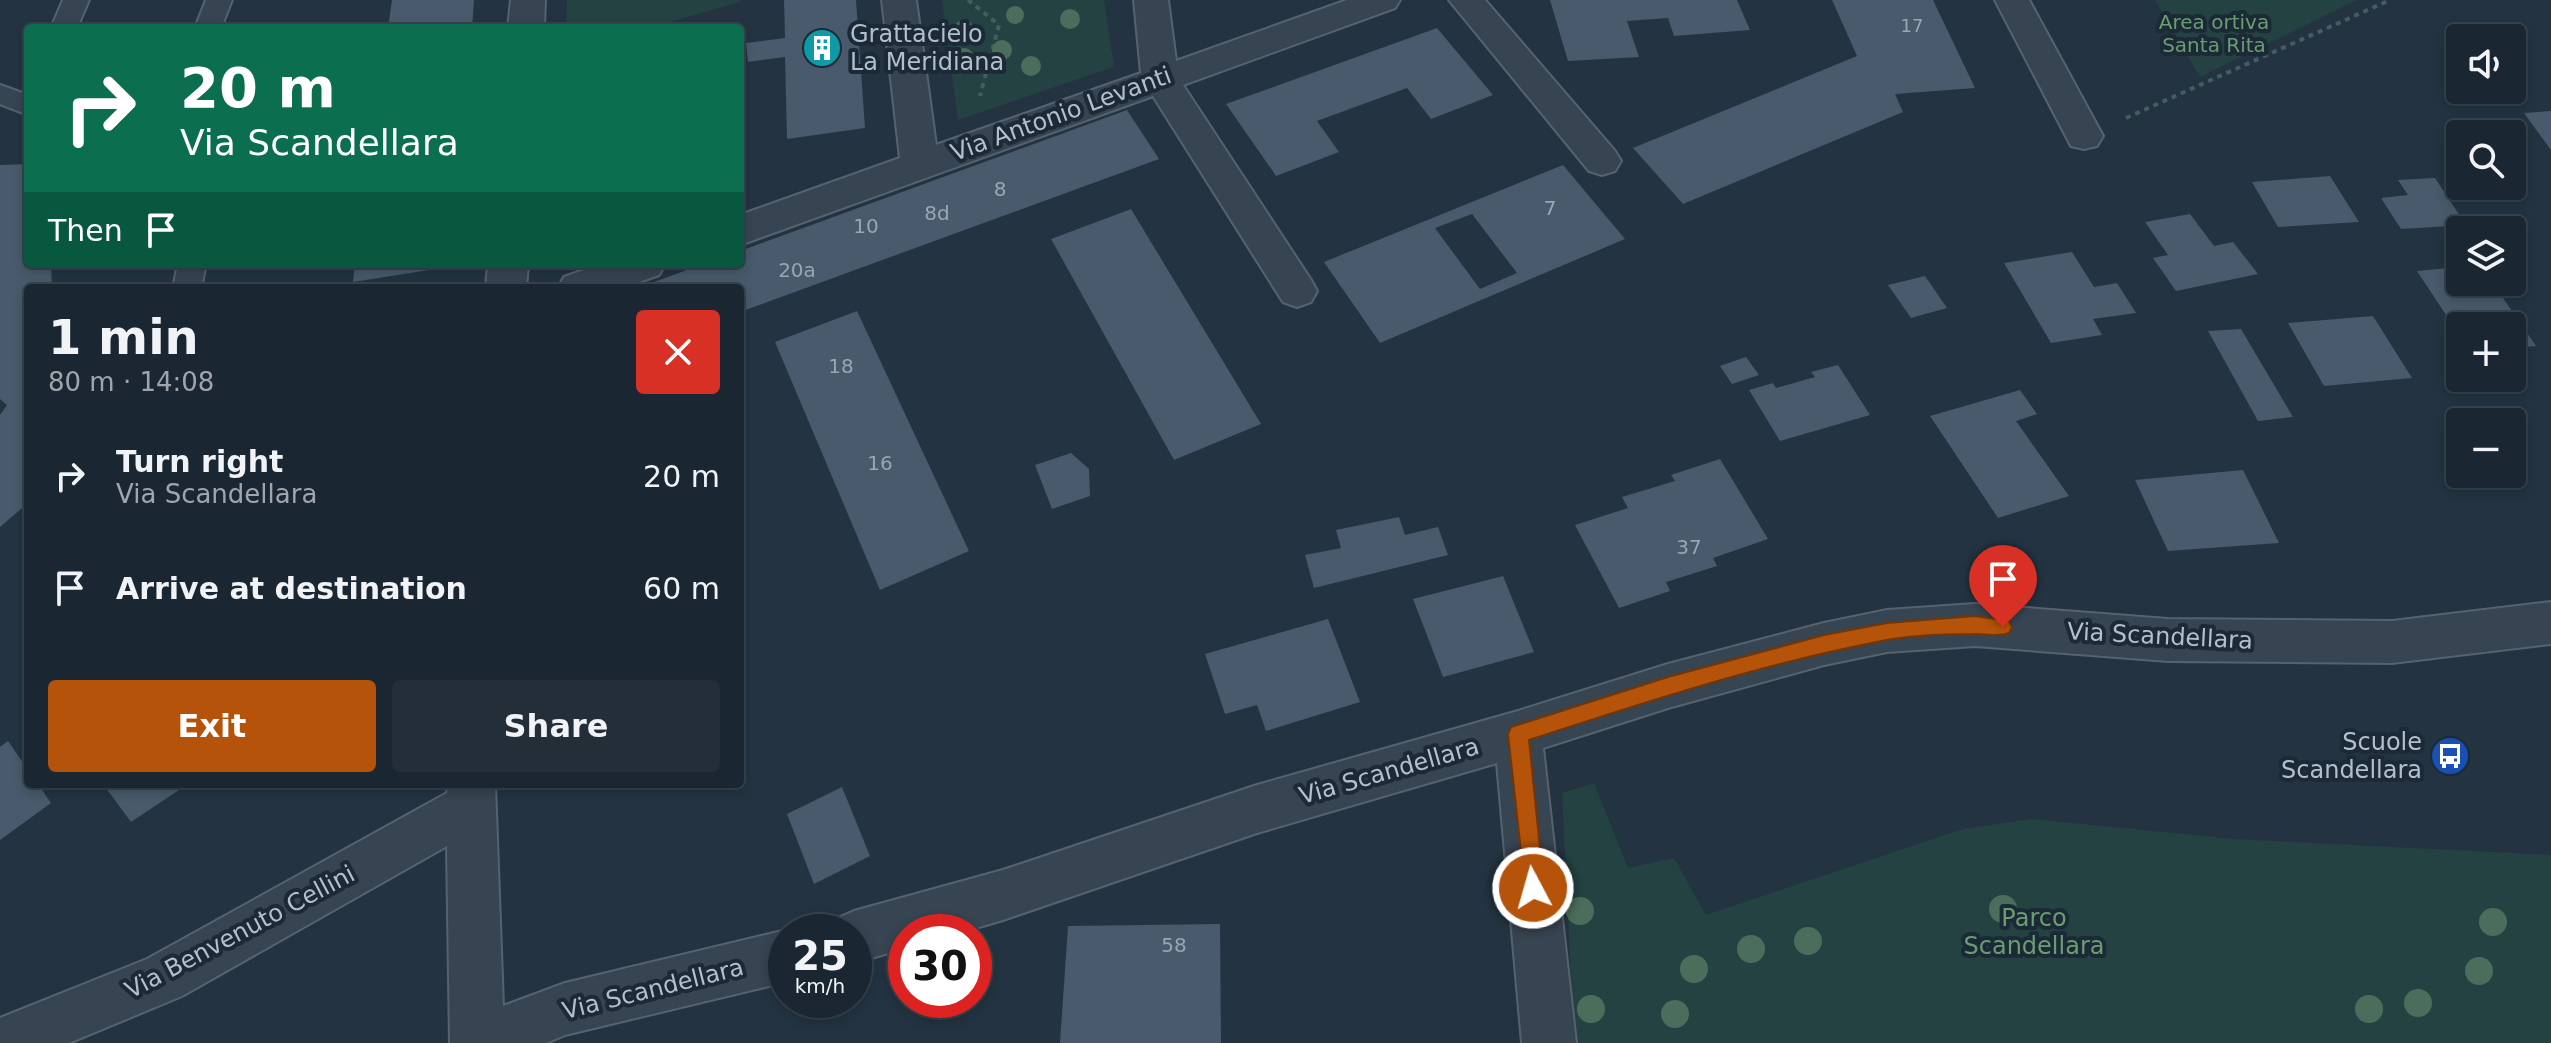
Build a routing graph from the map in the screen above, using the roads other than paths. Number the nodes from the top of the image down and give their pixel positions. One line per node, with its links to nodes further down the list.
1 (76, 0): 9 (lane)
2 (219, 0): 10 (lane)
3 (528, 0): 11 (street)
4 (899, 0): 17 (street)
5 (1151, 0): 12 (street)
6 (1383, 0): 12 (street, Via Antonio Levanti)
7 (1466, 0): 16 (street)
8 (2012, 0): 15 (street)
9 (66, 24)
10 (210, 24)
11 (526, 24)
12 (1160, 78): 17 (street, Via Antonio Levanti); 21 (street)
13 (0, 94): 14 (lane)
14 (24, 103)
15 (2084, 136)
16 (1602, 161)
17 (920, 165): 18 (street, Via Antonio Levanti)
18 (744, 229)
19 (634, 268): 20 (street)
20 (589, 284)
21 (1297, 291)
22 (2551, 623): 23 (street, Via Scandellara)
23 (1518, 734): 25 (street, Via Scandellara); 29 (street)
24 (470, 795): 27 (street, Via Benvenuto Cellini); 28 (street, Via Benvenuto Cellini)
25 (872, 932)
26 (768, 960): 28 (street, Via Scandellara)
27 (3, 1043)
28 (477, 1043)
29 (1549, 1043)

